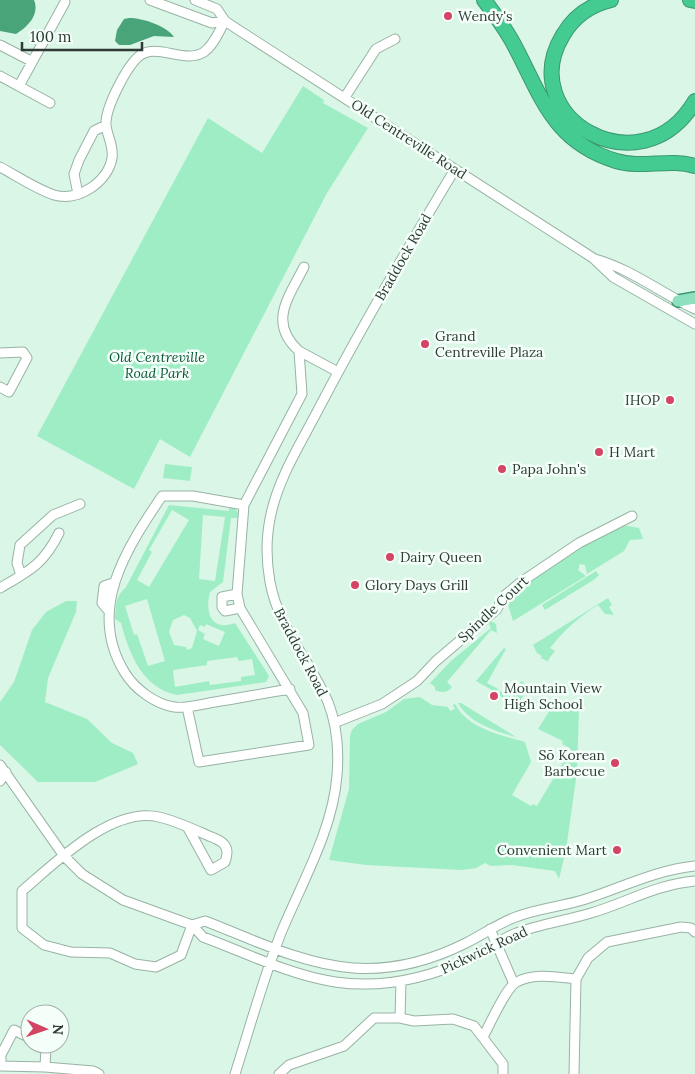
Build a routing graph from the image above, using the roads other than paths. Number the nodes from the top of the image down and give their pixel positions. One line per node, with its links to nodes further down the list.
1 (150, 0): 8 (street, Old Centreville Road)
2 (195, 0): 8 (street, Old Centreville Road)
3 (484, 0): 19 (highway)
4 (611, 0): 15 (highway)
5 (690, 0): 6 (highway)
6 (695, 1)
7 (65, 2): 11 (street)
8 (225, 21): 14 (street, Old Centreville Road); 17 (street)
9 (395, 39): 14 (street)
10 (0, 45): 11 (street)
11 (31, 61): 13 (street)
12 (0, 76): 13 (street)
13 (19, 86): 16 (street)
14 (345, 97): 22 (street, Old Centreville Road)
15 (695, 101)
16 (50, 103)
17 (106, 125): 23 (street); 23 (street)
18 (695, 156): 19 (highway)
19 (678, 162): 20 (highway)
20 (695, 166)
21 (0, 167): 23 (street)
22 (455, 169): 24 (street, Old Centreville Road); 32 (street, Braddock Road)
23 (78, 194)
24 (593, 258): 27 (street, Old Centreville Road); 29 (street, Old Centreville Road)
25 (304, 267): 30 (street)
26 (695, 298): 27 (main road)
27 (678, 301): 28 (street, Old Centreville Road)
28 (695, 309)
29 (695, 324)
30 (299, 351): 32 (street); 35 (street)
31 (0, 353): 33 (street)
32 (338, 372): 44 (street, Braddock Road)
33 (0, 387)
34 (80, 504): 38 (street)
35 (244, 505): 40 (street); 43 (street)
36 (632, 516): 44 (street, Spindle Court)
37 (59, 532): 38 (street)
38 (21, 575): 39 (street)
39 (0, 588)
40 (237, 594): 41 (street); 41 (street)
41 (240, 608): 42 (street)
42 (290, 689): 43 (street); 43 (street)
43 (187, 707)
44 (334, 722): 56 (street, Braddock Road)
45 (0, 765): 46 (street)
46 (6, 772): 47 (street); 49 (street)
47 (0, 781)
48 (188, 828): 48 (street); 49 (street)
49 (64, 856): 52 (street); 52 (street)
50 (695, 866): 53 (street, Pickwick Road)
51 (695, 881): 55 (street, Pickwick Road)
52 (192, 925): 56 (street, Pickwick Road); 57 (street, Pickwick Road)
53 (490, 929): 55 (street); 56 (street, Pickwick Road)
54 (695, 932): 58 (street)
55 (495, 944): 59 (street, Pickwick Road); 60 (street)
56 (276, 948): 57 (street, Braddock Road)
57 (271, 962): 59 (street, Pickwick Road); 67 (street, Braddock Road)
58 (576, 979): 60 (street); 70 (street)
59 (400, 981): 61 (street)
60 (514, 984): 63 (street)
61 (400, 1018): 63 (street); 68 (street)
62 (20, 1033): 65 (street)
63 (483, 1037): 69 (street)
64 (46, 1054): 65 (street)
65 (46, 1067): 66 (street)
66 (99, 1074)
67 (235, 1074)
68 (279, 1074)
69 (503, 1074)
70 (574, 1074)

